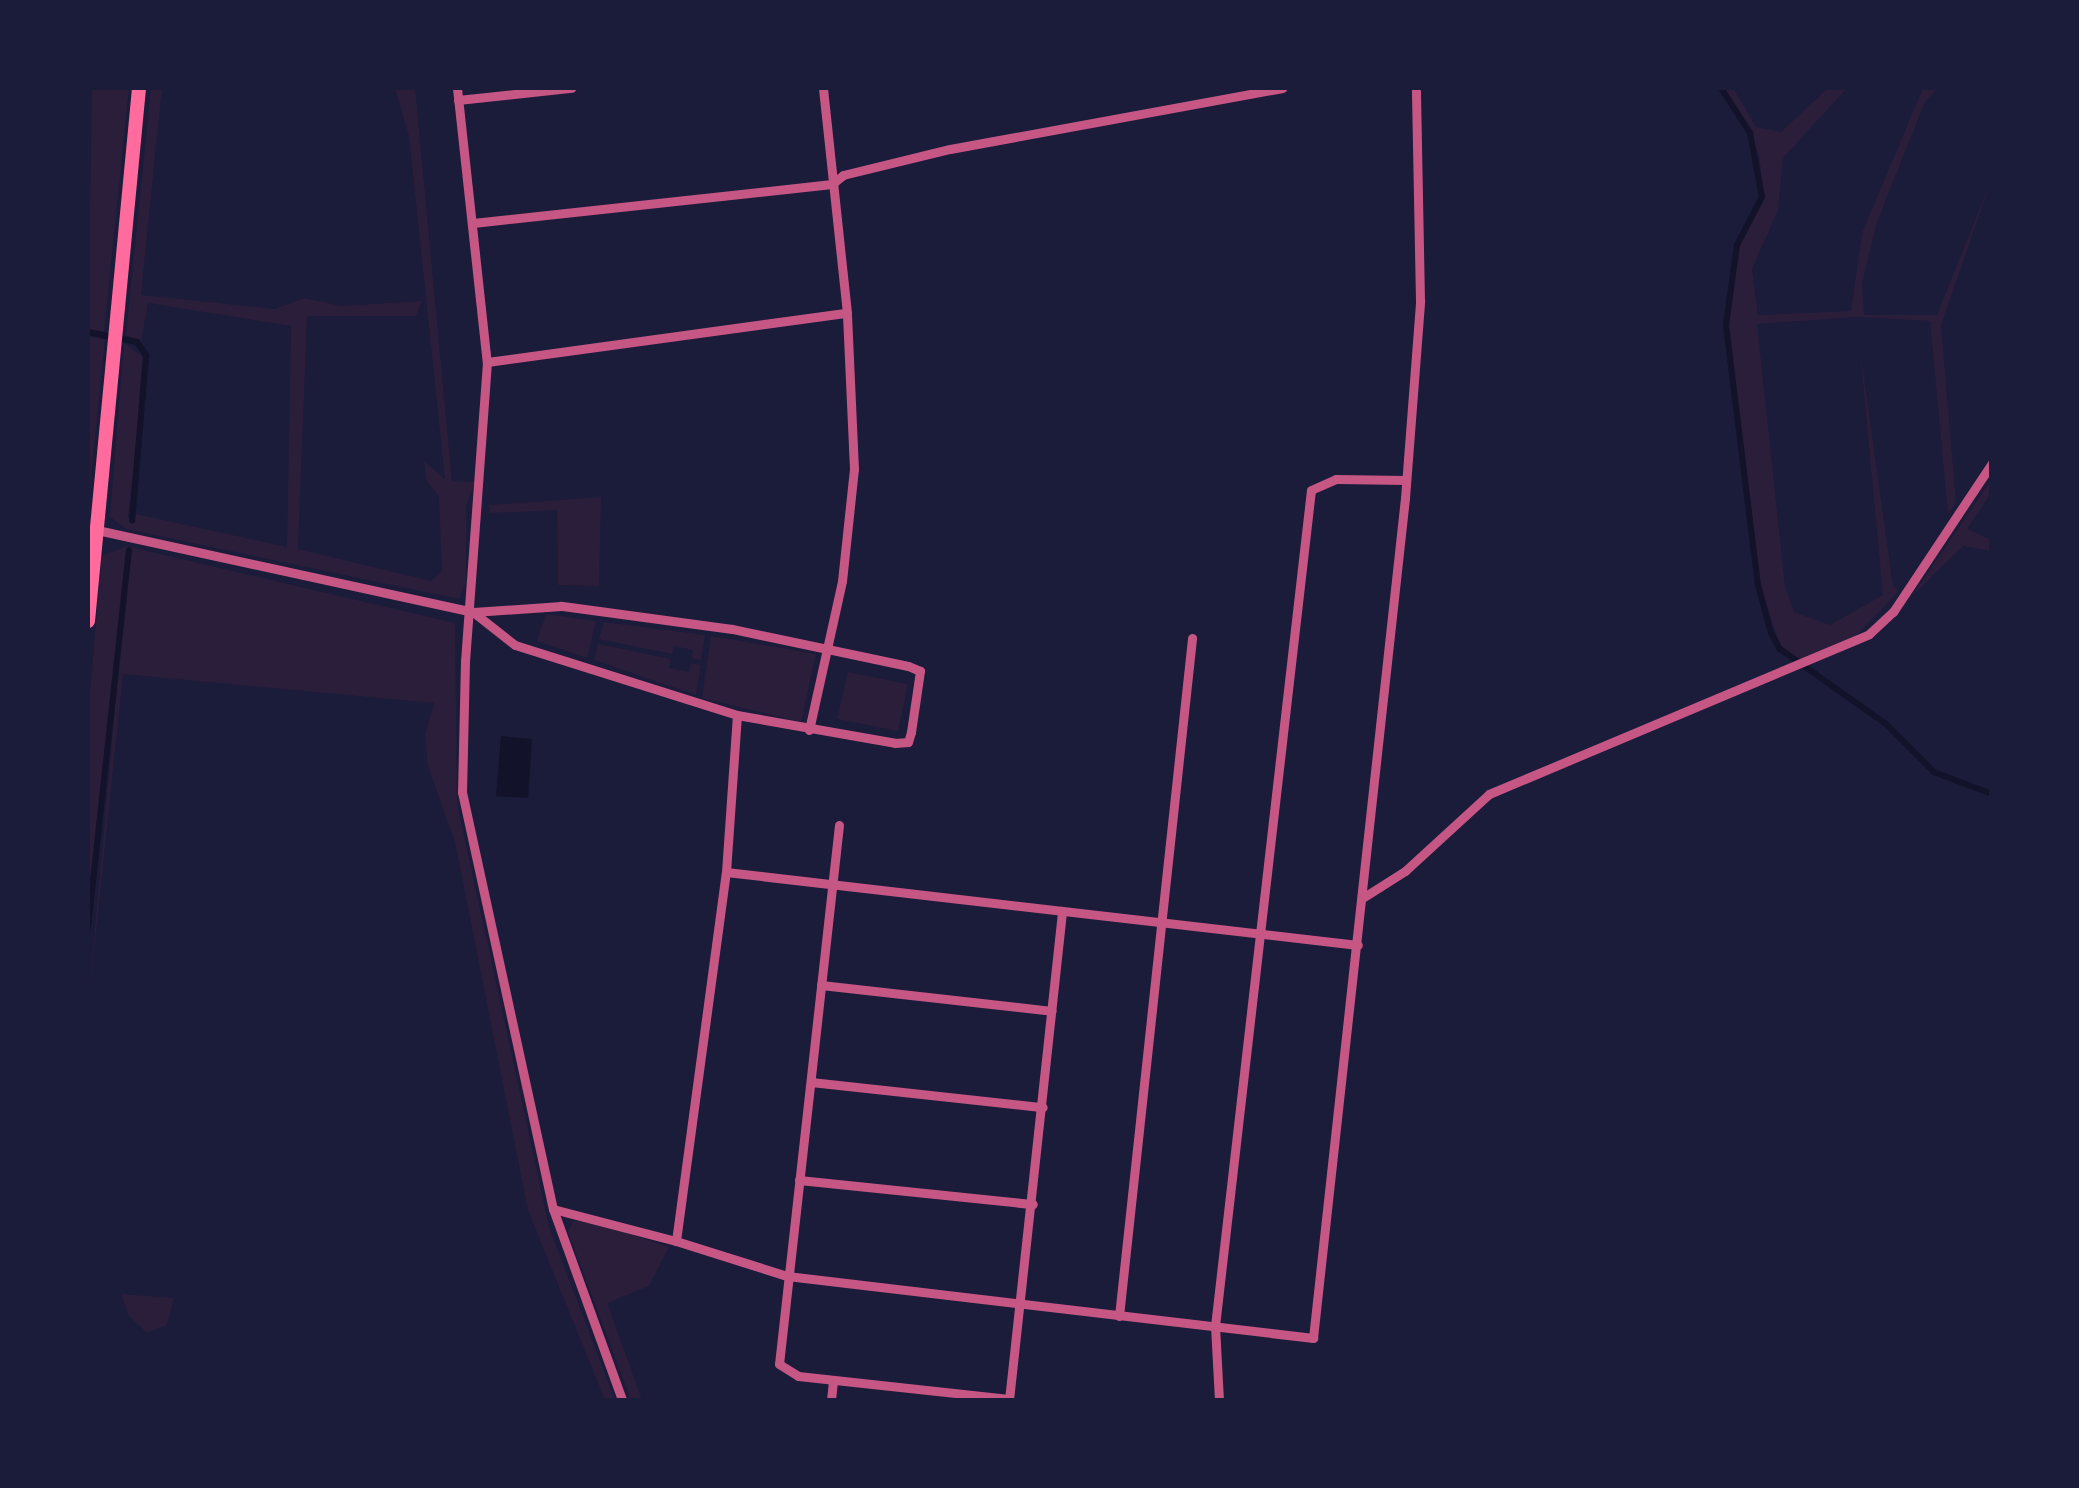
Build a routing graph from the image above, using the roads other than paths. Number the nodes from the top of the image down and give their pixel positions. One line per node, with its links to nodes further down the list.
1 (139, 88): 14 (main road)
2 (457, 88): 7 (street)
3 (571, 88): 7 (street)
4 (823, 88): 8 (street)
5 (1282, 88): 8 (street)
6 (1416, 88): 13 (street)
7 (458, 100): 9 (street)
8 (832, 184): 9 (street); 10 (street)
9 (473, 223): 11 (street)
10 (847, 313): 11 (street); 18 (street)
11 (487, 362): 15 (street)
12 (1992, 463): 24 (street)
13 (1406, 480): 24 (street); 27 (street)
14 (97, 530): 15 (street); 16 (main road)
15 (472, 612): 18 (street); 19 (street); 35 (street)
16 (88, 621)
17 (1192, 638): 26 (street)
18 (828, 648): 20 (street); 20 (street)
19 (737, 715): 20 (street); 22 (street)
20 (809, 730)
21 (838, 824): 23 (street)
22 (726, 872): 23 (street); 36 (street)
23 (832, 884): 25 (street); 29 (street)
24 (1364, 897): 28 (street)
25 (1062, 910): 26 (street); 30 (street)
26 (1161, 922): 27 (street); 39 (street)
27 (1260, 934): 28 (street); 40 (street)
28 (1358, 945): 40 (street)
29 (821, 985): 30 (street); 31 (street)
30 (1052, 1011): 32 (street)
31 (811, 1082): 32 (street); 33 (street)
32 (1043, 1107): 34 (street)
33 (799, 1180): 34 (street); 37 (street)
34 (1034, 1204): 38 (street)
35 (553, 1209): 36 (street); 42 (street)
36 (676, 1241): 37 (street)
37 (788, 1276): 38 (street); 41 (street)
38 (1021, 1304): 39 (street); 44 (street)
39 (1118, 1316): 40 (street)
40 (1215, 1326): 45 (street)
41 (833, 1381): 43 (street); 44 (street)
42 (622, 1400)
43 (831, 1400)
44 (1009, 1400)
45 (1218, 1400)

